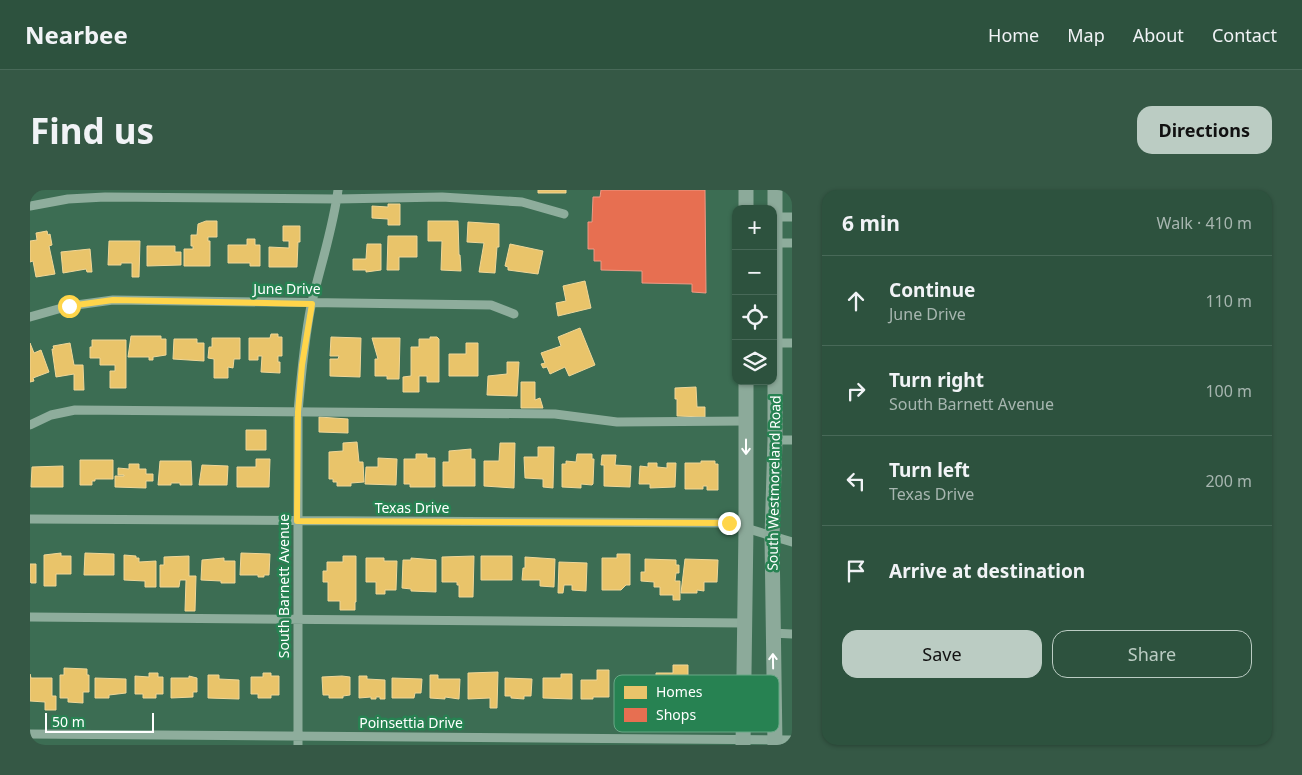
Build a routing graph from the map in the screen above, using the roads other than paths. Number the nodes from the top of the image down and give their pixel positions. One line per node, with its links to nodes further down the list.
1 (746, 190): 4 (main road)
2 (775, 190): 5 (main road, South Westmoreland Road)
3 (337, 194): 6 (street); 7 (street); 13 (street, South Barnett Avenue)
4 (746, 205)
5 (774, 205)
6 (30, 206)
7 (564, 214)
8 (777, 217): 9 (street)
9 (792, 217)
10 (777, 243): 11 (street)
11 (792, 243)
12 (775, 250): 16 (main road, South Westmoreland Road)
13 (312, 304): 14 (street, June Drive); 15 (street, June Drive); 21 (street, South Barnett Avenue)
14 (514, 314)
15 (30, 317)
16 (774, 340)
17 (792, 343): 18 (street)
18 (777, 344)
19 (746, 385): 22 (main road, South Westmoreland Road)
20 (774, 385): 24 (main road, South Westmoreland Road)
21 (298, 412): 22 (street); 23 (street); 27 (street, South Barnett Avenue)
22 (746, 421): 28 (main road, South Westmoreland Road, one-way to 28)
23 (30, 425)
24 (775, 440): 25 (street); 29 (main road, South Westmoreland Road)
25 (792, 440)
26 (30, 519): 27 (street, Texas Drive)
27 (297, 521): 28 (street, Texas Drive); 32 (street, South Barnett Avenue)
28 (746, 528): 29 (street, Texas Drive); 33 (main road, South Westmoreland Road)
29 (772, 537): 30 (street, Texas Drive); 34 (main road, South Westmoreland Road)
30 (792, 542)
31 (30, 617): 32 (street)
32 (298, 620): 33 (street); 39 (street, South Barnett Avenue)
33 (745, 623): 36 (main road, South Westmoreland Road)
34 (772, 633): 35 (street); 37 (main road, South Westmoreland Road, one-way to 34)
35 (792, 634)
36 (744, 675)
37 (773, 675)
38 (30, 734): 39 (street, Poinsettia Drive)
39 (298, 740): 41 (street, Poinsettia Drive)
40 (792, 740): 42 (street, Poinsettia Drive)
41 (743, 742): 42 (street, Poinsettia Drive)
42 (775, 742)

